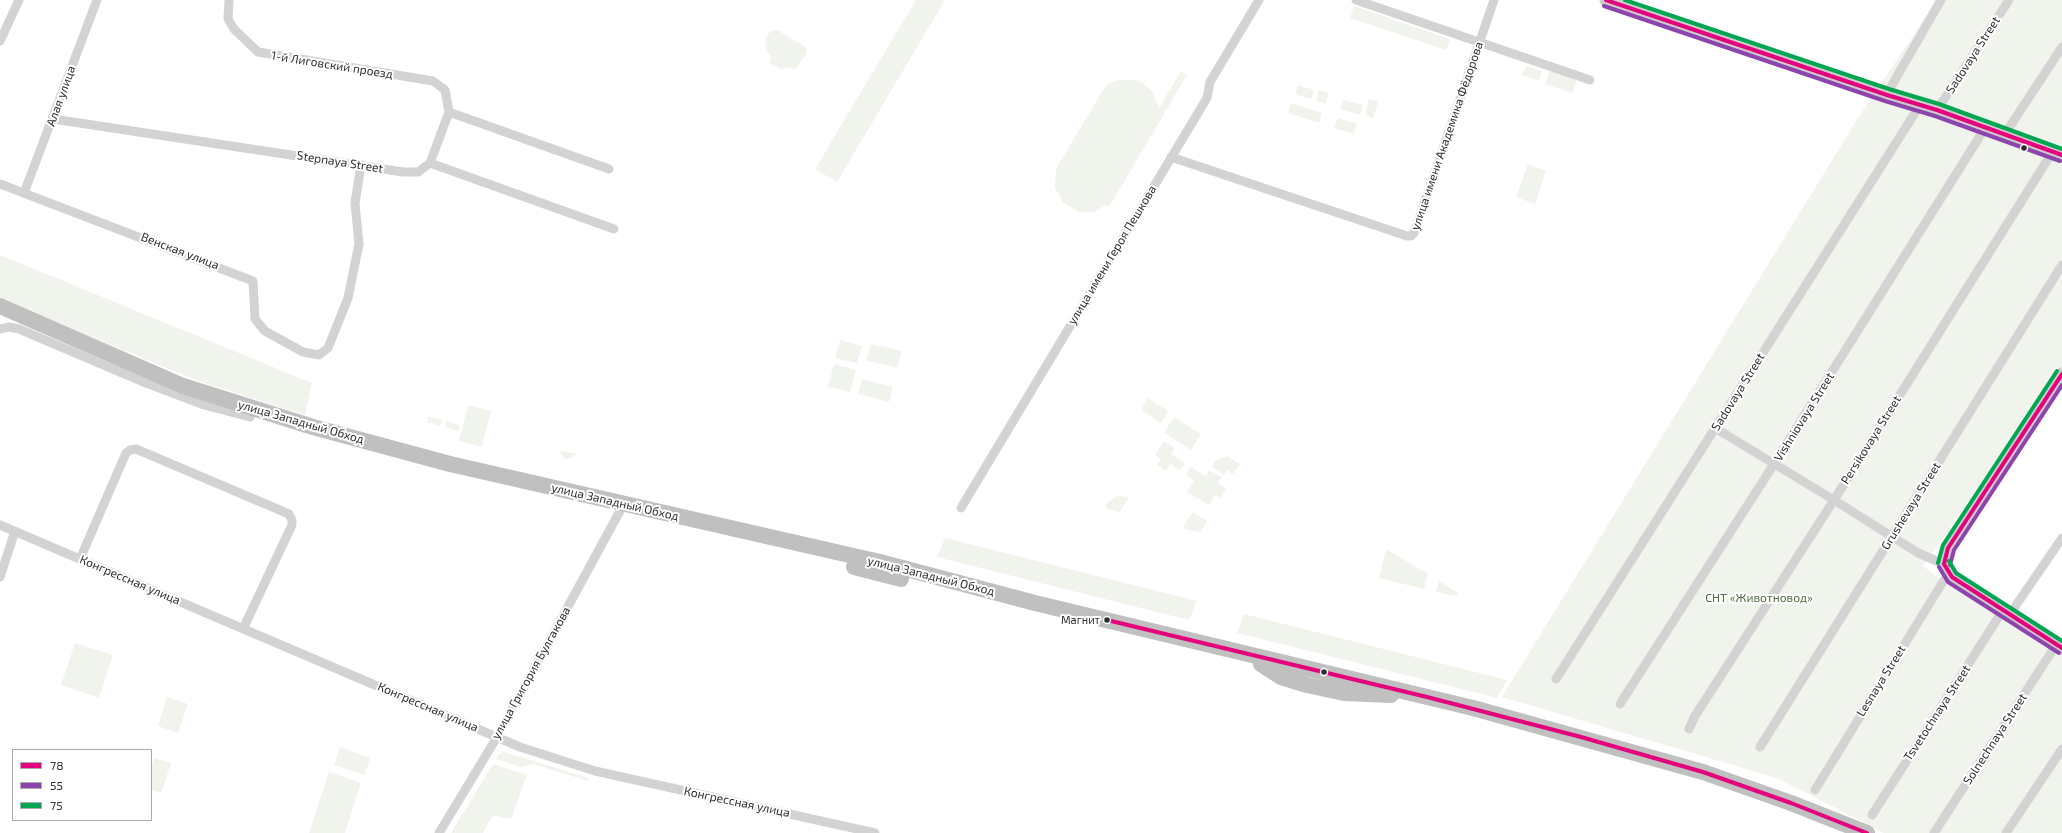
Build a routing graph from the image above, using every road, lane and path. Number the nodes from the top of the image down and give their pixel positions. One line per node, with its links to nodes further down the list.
1 (19, 0): 11 (street)
2 (97, 0): 19 (street, Алая улица)
3 (229, 0): 18 (street, 1-й Лиговский проезд)
4 (1259, 0): 23 (street, улица имени Героя Пешкова)
5 (1356, 0): 12 (street)
6 (1494, 0): 12 (street, улица имени Академика Фёдорова)
7 (1606, 0): 16 (street)
8 (1617, 0): 15 (street)
9 (1941, 0): 15 (street)
10 (2009, 0): 17 (street, Sadovaya Street)
11 (0, 41)
12 (1480, 42): 14 (street); 23 (street, улица имени Академика Фёдорова)
13 (2062, 47): 21 (street)
14 (1590, 80)
15 (1888, 92): 16 (street)
16 (1920, 105): 17 (street); 36 (street, Sadovaya Street)
17 (1937, 110): 20 (street)
18 (448, 112): 24 (street); 26 (street)
19 (53, 119): 25 (street, Stepnaya Street); 28 (street, Алая улица)
20 (1985, 128): 21 (street); 37 (street, Vishniovaya Street)
21 (2005, 134): 22 (street)
22 (2057, 153): 38 (street, Persikovaya Street)
23 (1171, 157): 39 (street, улица имени Героя Пешкова)
24 (430, 163): 25 (street, Stepnaya Street); 29 (street)
25 (361, 165): 28 (street, Венская улица)
26 (609, 168)
27 (0, 184): 28 (street, Венская улица)
28 (24, 193)
29 (614, 229)
30 (2062, 265): 43 (street, Grushevaya Street)
31 (0, 306): 63 (highway, улица Западный Обход)
32 (0, 316): 35 (highway, улица Западный Обход)
33 (0, 329): 35 (street)
34 (2062, 374): 46 (street)
35 (250, 417): 40 (highway, улица Западный Обход)
36 (1715, 428): 37 (street); 52 (street, Sadovaya Street)
37 (1774, 464): 38 (street); 53 (street, Vishniovaya Street)
38 (1834, 500): 43 (street); 54 (street, Persikovaya Street)
39 (961, 508)
40 (620, 511): 55 (street, улица Григория Булгакова); 62 (highway, улица Западный Обход)
41 (0, 524): 42 (street, Конгрессная улица)
42 (15, 531): 45 (street, Конгрессная улица); 47 (street)
43 (1891, 537): 46 (street); 56 (street, Grushevaya Street)
44 (2062, 538): 49 (street, Tsvetochnaya Street)
45 (80, 559): 50 (street, Конгрессная улица); 50 (street)
46 (1944, 564): 48 (street)
47 (0, 577)
48 (1952, 577): 49 (street); 58 (street, Lesnaya Street)
49 (2006, 612): 51 (street); 59 (street, Tsvetochnaya Street)
50 (244, 628): 55 (street, Конгрессная улица)
51 (2059, 646): 64 (street, Solnechnaya Street)
52 (1556, 679)
53 (1620, 704)
54 (1689, 729)
55 (497, 737): 60 (street, улица Григория Булгакова); 61 (street, Конгрессная улица)
56 (1760, 746)
57 (2062, 749): 65 (street)
58 (1815, 790)
59 (1872, 815)
60 (439, 833)
61 (875, 833)
62 (1846, 833)
63 (1867, 833)
64 (1934, 833)
65 (2006, 833)

